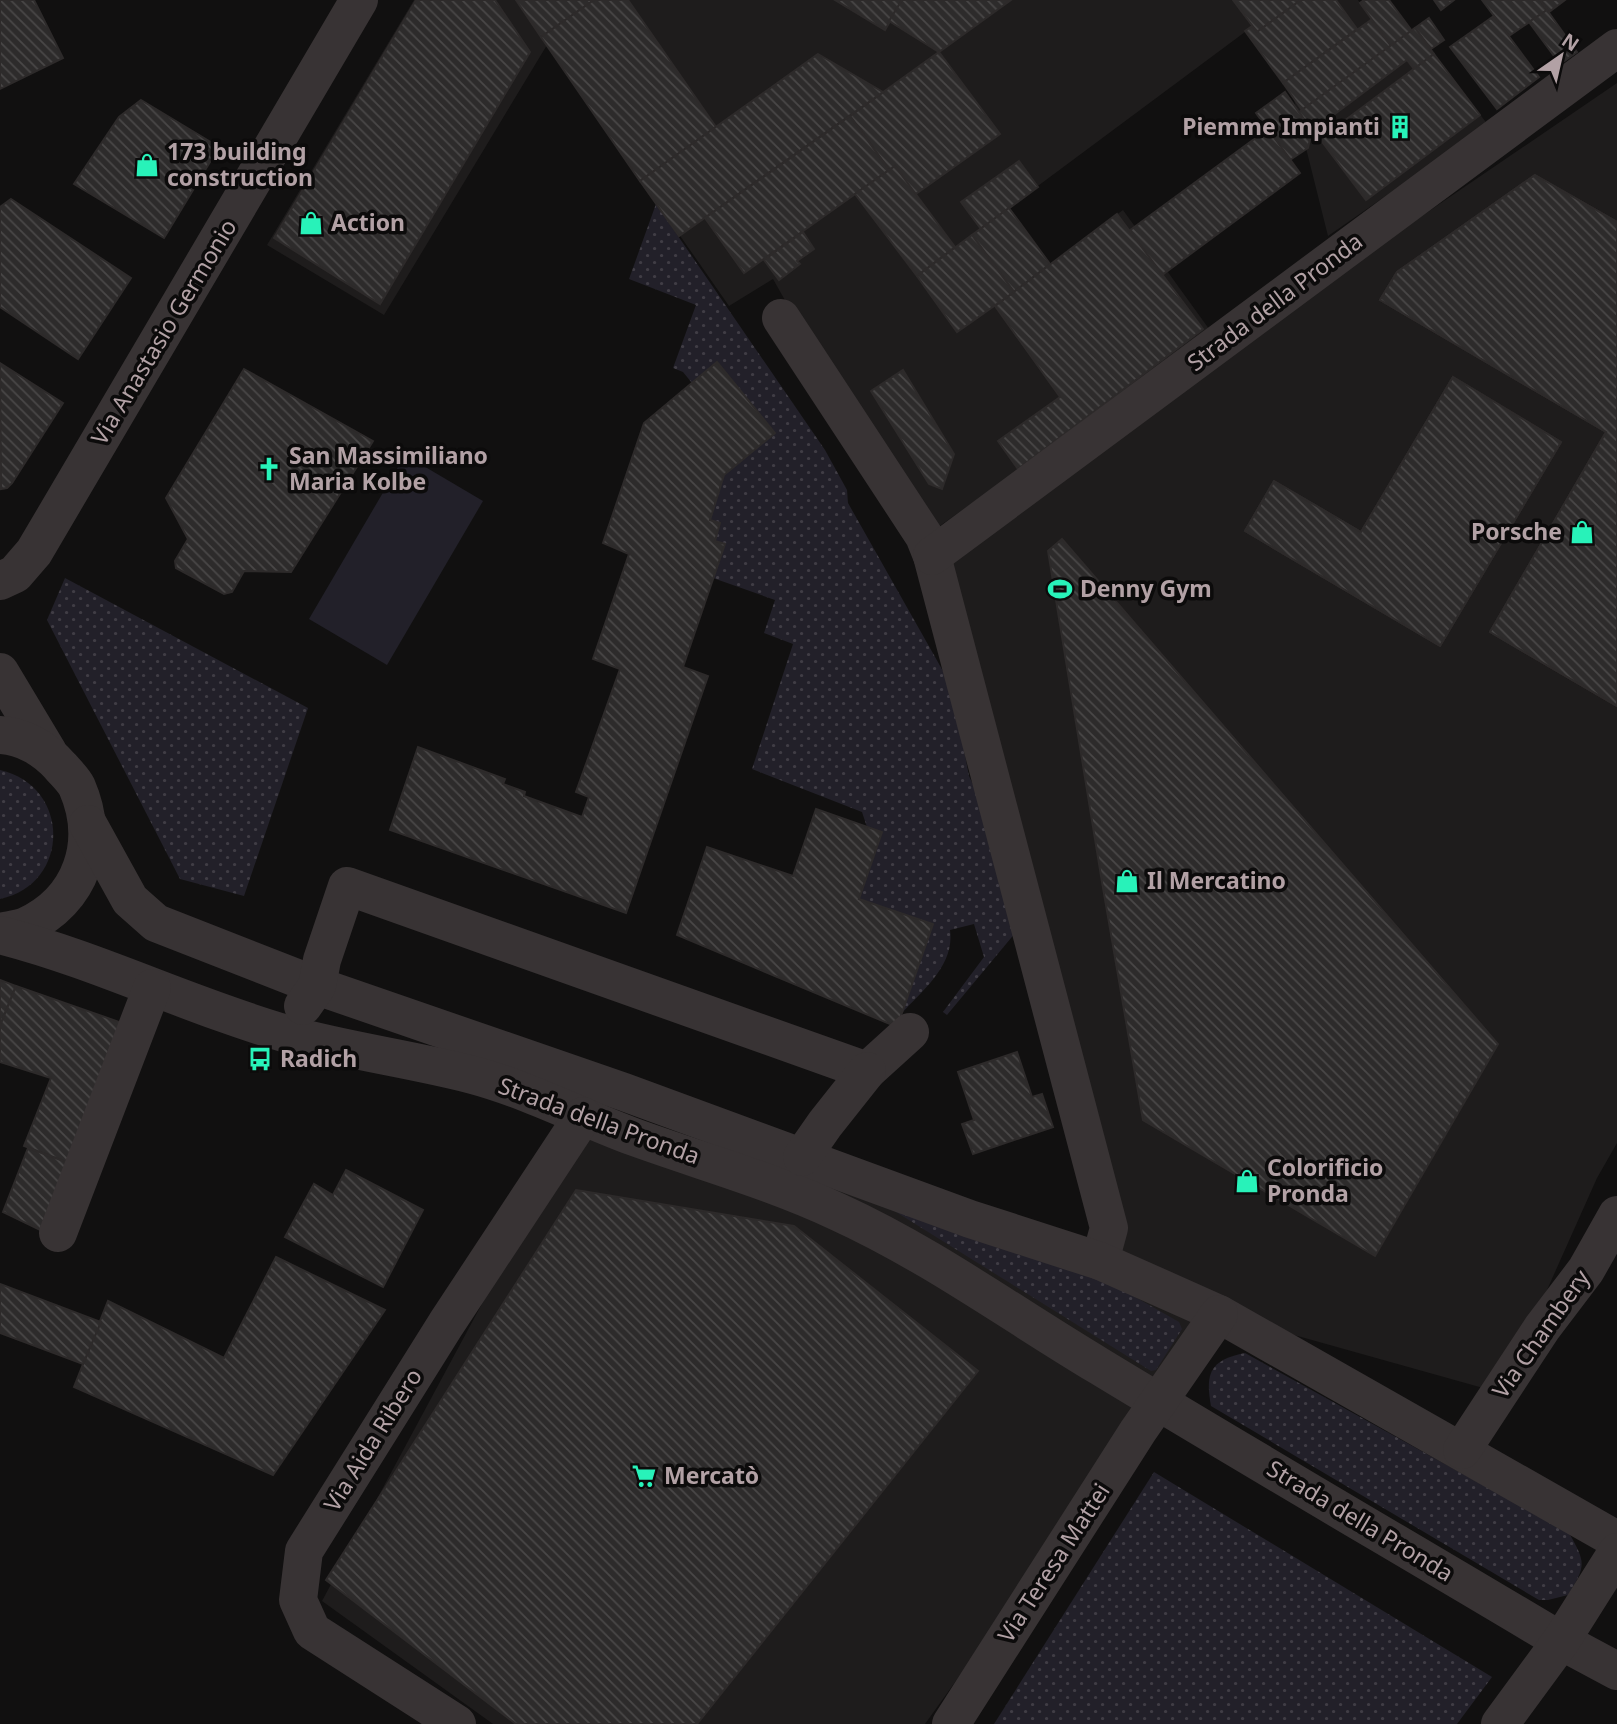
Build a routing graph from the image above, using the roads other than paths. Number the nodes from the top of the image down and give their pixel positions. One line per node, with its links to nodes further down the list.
1 (359, 0): 5 (street, Via Anastasio Germonio)
2 (1617, 48): 4 (street, Strada della Pronda)
3 (781, 318): 4 (street)
4 (932, 556): 20 (street)
5 (0, 582)
6 (0, 672): 8 (street)
7 (0, 734): 8 (street)
8 (48, 752): 9 (street)
9 (88, 824): 10 (street); 11 (street, Strada della Pronda)
10 (0, 934): 12 (street, Strada della Pronda)
11 (317, 986): 14 (street); 15 (street); 17 (street, Strada della Pronda)
12 (152, 988): 14 (street, Strada della Pronda); 19 (street)
13 (911, 1032): 15 (street)
14 (284, 1034): 16 (street, Strada della Pronda)
15 (867, 1071): 17 (street)
16 (583, 1116): 22 (street, Strada della Pronda); 28 (street, Via Aida Ribero)
17 (802, 1157): 20 (street, Strada della Pronda)
18 (1617, 1215): 23 (street, Via Chambery)
19 (58, 1233)
20 (1100, 1261): 21 (street, Strada della Pronda)
21 (1219, 1314): 22 (street); 23 (street, Strada della Pronda)
22 (1159, 1402): 26 (street, Strada della Pronda); 29 (street, Via Teresa Mattei)
23 (1462, 1450): 24 (street, Strada della Pronda)
24 (1617, 1540)
25 (1617, 1552): 26 (street)
26 (1560, 1641): 27 (street, Strada della Pronda); 30 (street)
27 (1617, 1671)
28 (457, 1724)
29 (951, 1724)
30 (1500, 1724)

